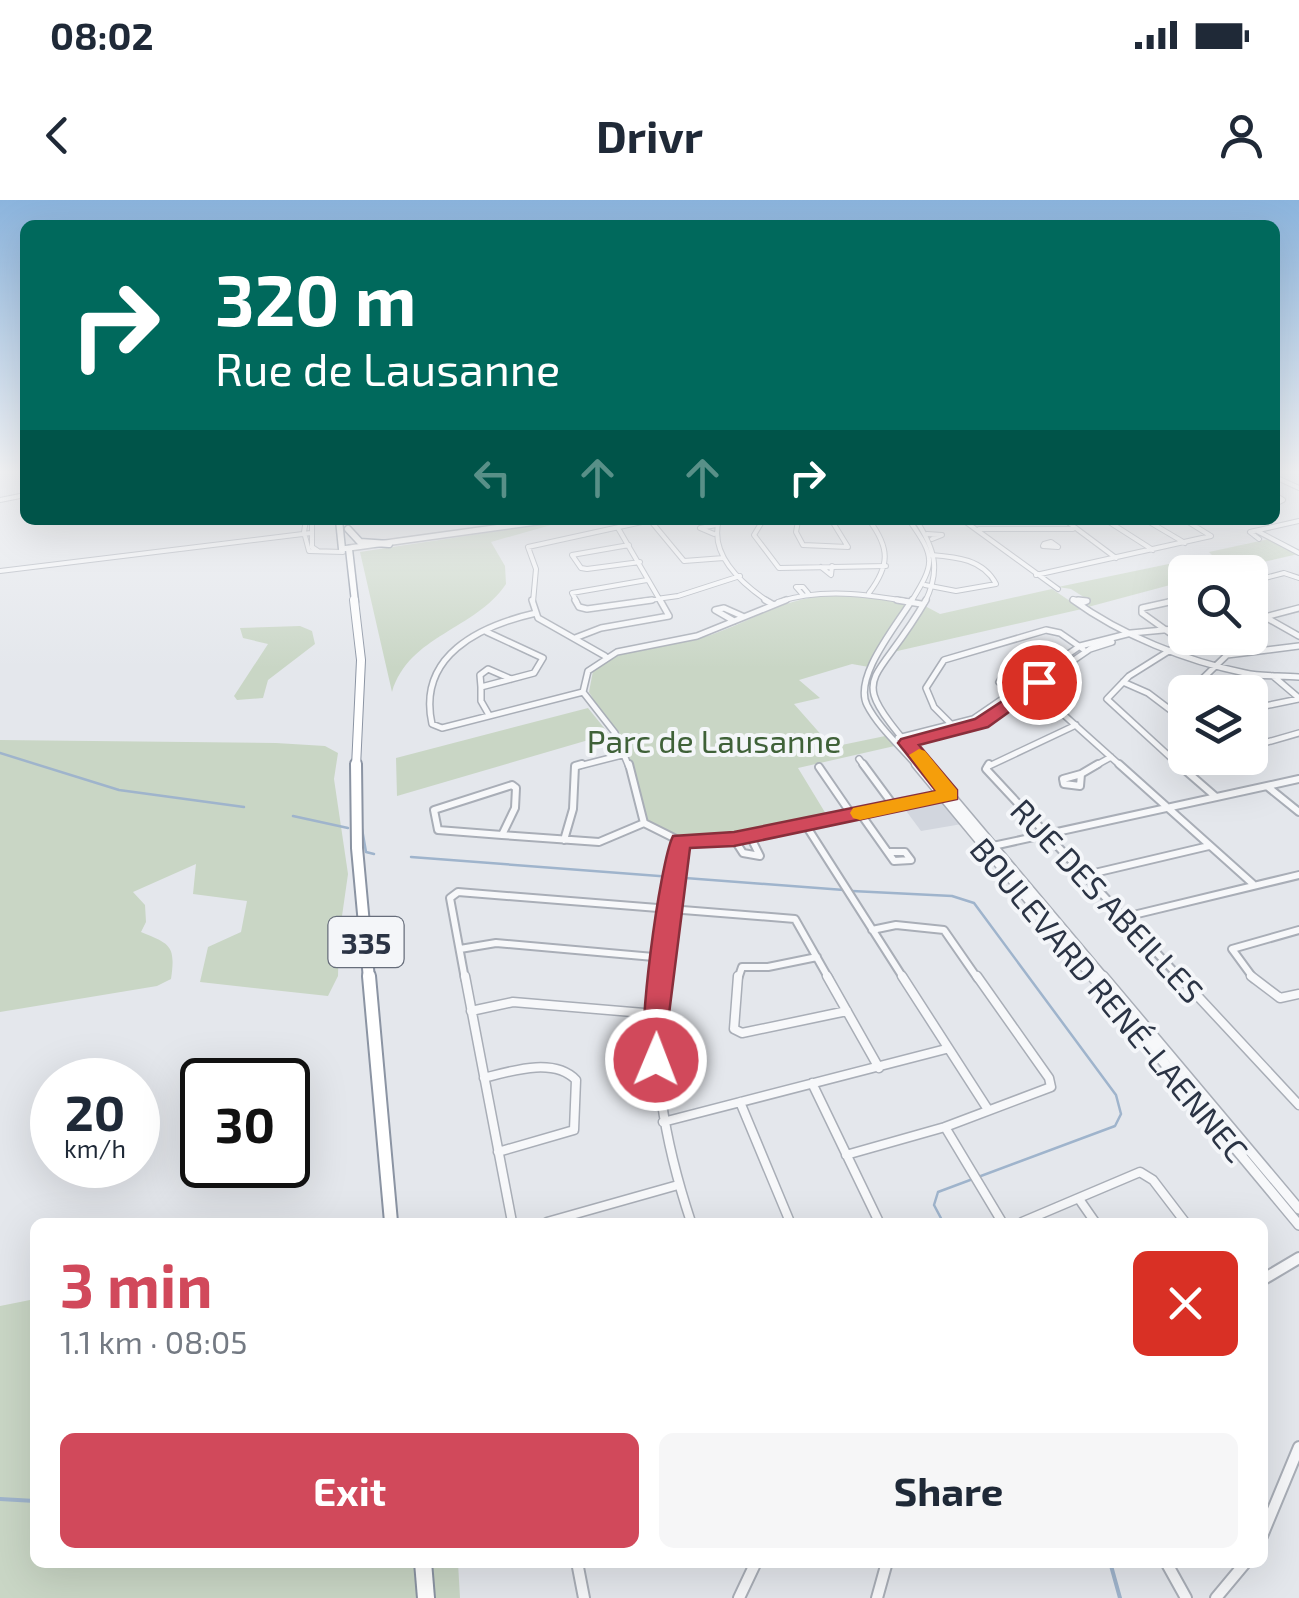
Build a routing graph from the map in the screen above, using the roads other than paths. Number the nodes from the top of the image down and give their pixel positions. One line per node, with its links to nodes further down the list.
1 (273, 538): 37 (street)
2 (310, 538): 29 (street)
3 (343, 538): 29 (highway)
4 (347, 538): 29 (highway)
5 (357, 538): 26 (highway)
6 (436, 538): 24 (main road)
7 (567, 538): 53 (street)
8 (625, 538): 28 (street)
9 (665, 538): 33 (street)
10 (716, 538): 33 (street)
11 (756, 538): 36 (street)
12 (795, 538): 13 (street)
13 (843, 538)
14 (882, 538): 36 (street)
15 (923, 538): 32 (street, BOULEVARD RENÉ-LAENNEC)
16 (930, 538): 32 (street, BOULEVARD RENÉ-LAENNEC)
17 (988, 538): 38 (street)
18 (1046, 538): 25 (street)
19 (1086, 538): 34 (street)
20 (1134, 538): 30 (street)
21 (1176, 538): 27 (street)
22 (1204, 538): 27 (street)
23 (1271, 538): 31 (street)
24 (431, 539): 26 (main road); 29 (main road)
25 (1051, 542)
26 (390, 544): 29 (main road)
27 (1186, 544): 30 (street)
28 (630, 545): 35 (street); 35 (street)
29 (346, 550): 143 (highway, 335)
30 (1154, 551): 34 (street)
31 (1299, 553)
32 (934, 555): 43 (street, BOULEVARD RENÉ-LAENNEC); 44 (street, BOULEVARD RENÉ-LAENNEC); 44 (street)
33 (725, 558): 39 (street)
34 (1117, 558): 38 (street)
35 (640, 562): 42 (street)
36 (886, 566): 46 (street)
37 (0, 571)
38 (1036, 575): 45 (street)
39 (740, 576): 47 (street); 49 (street)
40 (1268, 577): 41 (street)
41 (1299, 578)
42 (647, 580): 47 (street); 47 (street)
43 (925, 585): 44 (street); 50 (street, BOULEVARD RENÉ-LAENNEC)
44 (934, 586): 50 (street, BOULEVARD RENÉ-LAENNEC)
45 (1067, 592)
46 (868, 594): 49 (street); 50 (street)
47 (659, 599): 62 (street)
48 (1168, 602): 58 (street)
49 (772, 604): 55 (street)
50 (917, 604): 87 (street, BOULEVARD RENÉ-LAENNEC)
51 (1080, 604): 60 (street)
52 (1299, 605): 54 (street)
53 (536, 613): 59 (street); 62 (street)
54 (1268, 613)
55 (743, 617): 56 (street); 56 (street)
56 (734, 621): 68 (street)
57 (1268, 623): 61 (street)
58 (1168, 631): 60 (street)
59 (486, 632): 73 (street); 83 (street)
60 (1135, 635): 64 (street); 65 (street)
61 (1299, 636)
62 (574, 639): 68 (street)
63 (1299, 646): 69 (street)
64 (1168, 647)
65 (1083, 649): 74 (street); 79 (street); 85 (street)
66 (1168, 652): 75 (street)
67 (1190, 655): 69 (street)
68 (606, 656): 78 (street)
69 (1217, 664): 70 (street); 71 (street)
70 (1205, 675)
71 (1272, 675): 72 (street); 80 (street)
72 (1299, 677)
73 (511, 679): 76 (street); 76 (street)
74 (1030, 679): 77 (street); 77 (street)
75 (1123, 682): 82 (street); 90 (street)
76 (481, 687): 83 (street)
77 (1016, 688): 79 (street); 85 (street)
78 (583, 692): 83 (street); 89 (street)
79 (1026, 692): 84 (street); 85 (street)
80 (1299, 698): 81 (street)
81 (1268, 704)
82 (1168, 708)
83 (489, 715)
84 (1076, 725): 91 (street); 106 (street, RUE DES ABEILLES)
85 (956, 729): 87 (street)
86 (1299, 733): 88 (street)
87 (900, 741): 98 (street, BOULEVARD RENÉ-LAENNEC)
88 (1268, 742)
89 (626, 754): 104 (street); 110 (street)
90 (1168, 754)
91 (1112, 757): 94 (street); 101 (street)
92 (860, 759): 100 (street)
93 (819, 768): 103 (street)
94 (1082, 774)
95 (1192, 775): 99 (street)
96 (1299, 779): 97 (street)
97 (1267, 786): 99 (street); 102 (street)
98 (944, 795): 100 (street); 113 (street, BOULEVARD RENÉ-LAENNEC)
99 (1217, 797): 101 (street)
100 (894, 806): 103 (street)
101 (1169, 808): 106 (street); 112 (street)
102 (1299, 812)
103 (856, 814): 105 (street); 114 (street)
104 (644, 823): 110 (street); 111 (street)
105 (805, 824): 108 (street); 120 (street)
106 (1048, 834): 113 (street); 115 (street, RUE DES ABEILLES)
107 (502, 836): 107 (street); 110 (street)
108 (750, 836): 109 (street); 109 (street)
109 (734, 839): 111 (street)
110 (564, 840)
111 (680, 841): 118 (street)
112 (1210, 846): 115 (street); 117 (street)
113 (989, 847): 142 (street, BOULEVARD RENÉ-LAENNEC); 153 (street, BOULEVARD RENÉ-LAENNEC)
114 (888, 852)
115 (1086, 875): 119 (street, RUE DES ABEILLES)
116 (1299, 875): 117 (street)
117 (1254, 884): 119 (street)
118 (672, 908): 122 (street); 123 (street); 124 (street)
119 (1125, 917): 134 (street, RUE DES ABEILLES)
120 (872, 930): 129 (street); 135 (street)
121 (1299, 930): 125 (street)
122 (460, 949): 124 (street); 126 (street)
123 (816, 956): 127 (street); 127 (street)
124 (665, 958): 128 (street)
125 (1299, 994)
126 (472, 1011): 128 (street); 131 (street)
127 (847, 1011): 130 (street)
128 (656, 1014): 136 (street)
129 (946, 1050): 130 (street); 135 (street)
130 (879, 1068): 132 (street)
131 (484, 1078): 138 (street); 138 (street)
132 (812, 1083): 133 (street); 139 (street)
133 (740, 1102): 136 (street); 147 (street)
134 (1299, 1105)
135 (986, 1108): 137 (street)
136 (663, 1122): 140 (street)
137 (945, 1127): 139 (street); 149 (street)
138 (498, 1152): 144 (street)
139 (846, 1155): 148 (street)
140 (678, 1185): 145 (street); 146 (street)
141 (1079, 1198): 150 (street); 151 (street); 152 (street)
142 (1299, 1209)
143 (391, 1218)
144 (511, 1218)
145 (560, 1218)
146 (690, 1218)
147 (788, 1218)
148 (877, 1218)
149 (1000, 1218)
150 (1032, 1218)
151 (1092, 1218)
152 (1182, 1218)
153 (1299, 1225)
154 (1299, 1258): 155 (street)
155 (1268, 1276)
156 (1299, 1447): 157 (street)
157 (1268, 1522)
158 (424, 1568): 164 (highway)
159 (578, 1568): 165 (street)
160 (753, 1568): 166 (street)
161 (885, 1568): 167 (street)
162 (1169, 1568): 168 (street)
163 (1241, 1568): 169 (street)
164 (426, 1598)
165 (584, 1598)
166 (740, 1598)
167 (877, 1598)
168 (1186, 1598)
169 (1216, 1598)

